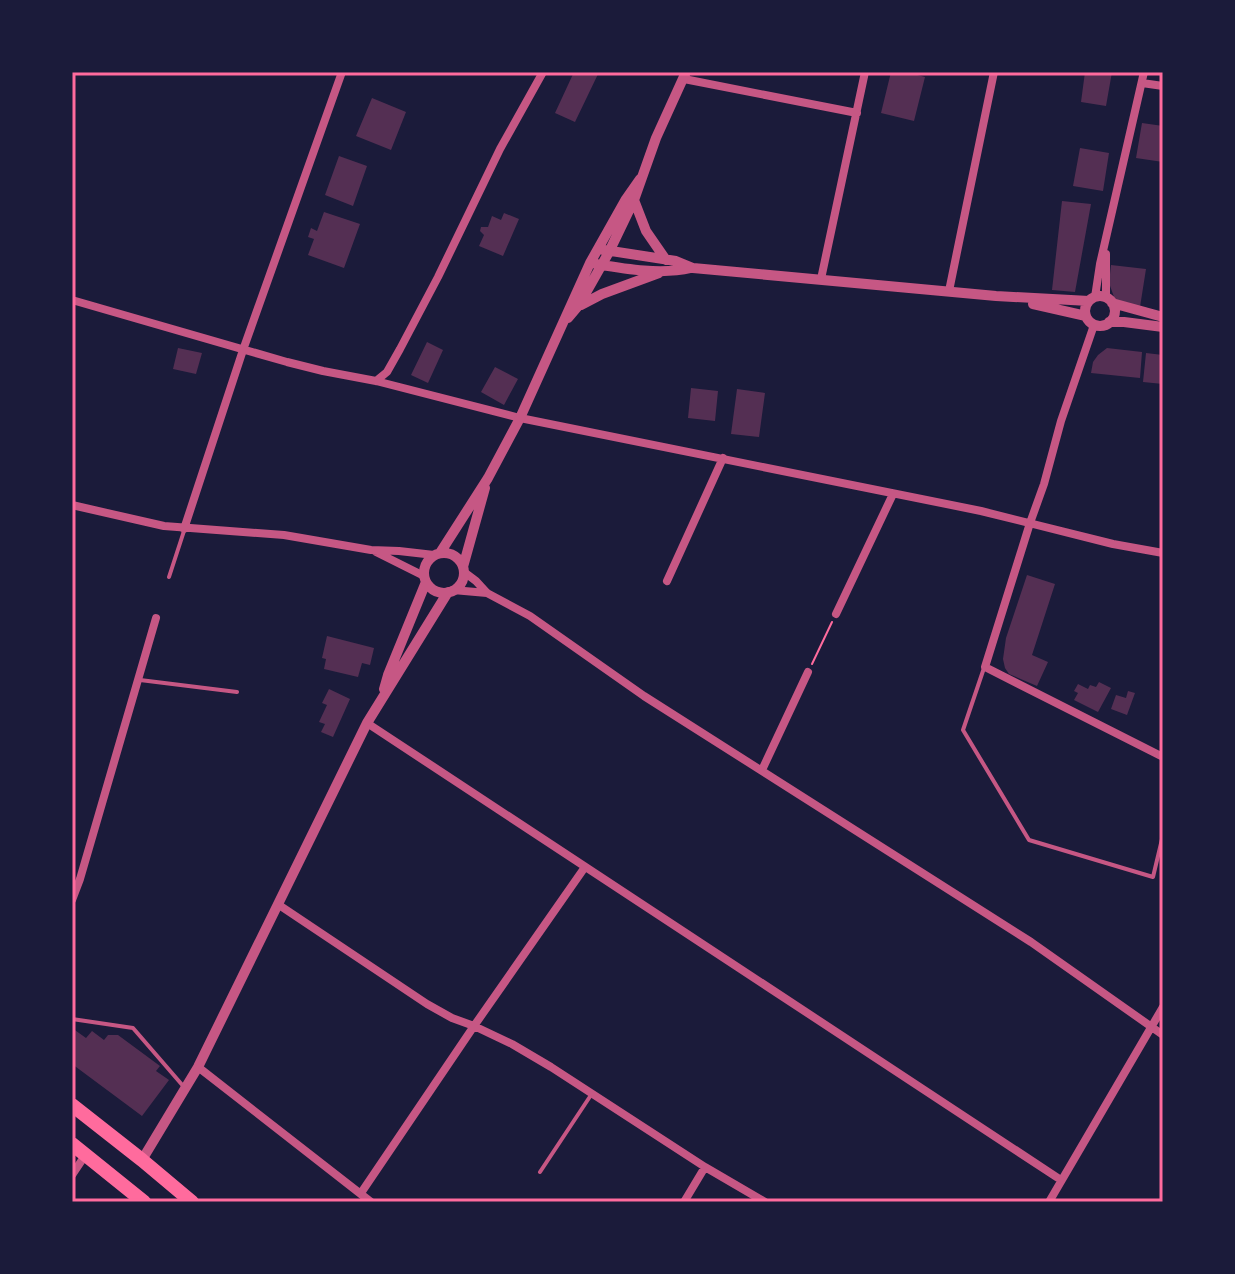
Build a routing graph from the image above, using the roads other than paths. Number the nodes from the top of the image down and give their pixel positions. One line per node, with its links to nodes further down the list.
1 (342, 72): 27 (street)
2 (543, 72): 28 (street)
3 (865, 72): 9 (street)
4 (994, 72): 17 (street)
5 (1144, 72): 7 (street)
6 (685, 75): 9 (street); 10 (street)
7 (1142, 83): 8 (street); 20 (street)
8 (1163, 86)
9 (857, 113): 16 (street)
10 (640, 179): 11 (street); 12 (street)
11 (634, 200): 12 (street); 15 (street)
12 (604, 251): 13 (street); 14 (street); 15 (street)
13 (590, 263): 14 (street); 24 (street)
14 (602, 265): 15 (street); 21 (street)
15 (665, 265): 16 (street); 21 (street)
16 (821, 279): 17 (street)
17 (949, 291): 18 (street)
18 (996, 296): 20 (street); 23 (street)
19 (72, 300): 27 (street)
20 (1101, 300): 22 (street); 23 (street); 25 (street)
21 (579, 305): 24 (street)
22 (1163, 317)
23 (1090, 320): 25 (street); 34 (street)
24 (565, 321): 29 (street)
25 (1109, 322): 26 (street)
26 (1163, 327)
27 (243, 350): 28 (street); 35 (street)
28 (376, 381): 29 (street)
29 (520, 418): 30 (street); 31 (street)
30 (723, 458): 32 (street); 42 (street)
31 (488, 478): 38 (street); 39 (street)
32 (893, 494): 34 (street); 45 (street)
33 (72, 505): 35 (street)
34 (1030, 523): 37 (street); 47 (street)
35 (184, 529): 36 (street); 40 (lane)
36 (371, 550): 38 (street); 41 (street)
37 (1163, 553)
38 (437, 554): 39 (street); 41 (street)
39 (463, 570): 43 (street); 44 (street)
40 (169, 577)
41 (425, 579): 43 (street); 51 (street)
42 (667, 581)
43 (451, 591): 44 (street); 51 (street)
44 (487, 593): 54 (street)
45 (836, 614)
46 (156, 618): 49 (street)
47 (985, 667): 53 (street); 55 (lane)
48 (808, 672): 54 (street)
49 (137, 679): 50 (lane); 57 (street)
50 (237, 692)
51 (383, 695): 52 (street)
52 (367, 723): 56 (street); 58 (street)
53 (1163, 757)
54 (762, 770): 62 (street)
55 (1163, 835)
56 (585, 867): 61 (street); 74 (street)
57 (72, 900)
58 (279, 905): 61 (street); 64 (street)
59 (1163, 1007): 62 (street)
60 (72, 1019): 65 (lane)
61 (474, 1026): 66 (street); 75 (street)
62 (1151, 1028): 63 (street); 74 (street)
63 (1163, 1035)
64 (198, 1067): 65 (street); 75 (street)
65 (186, 1089): 70 (street)
66 (593, 1093): 71 (street); 72 (lane)
67 (72, 1105): 70 (highway)
68 (72, 1144): 69 (highway)
69 (86, 1154): 73 (street); 76 (highway)
70 (142, 1160): 77 (highway)
71 (705, 1167): 79 (street); 80 (street)
72 (540, 1172)
73 (72, 1175)
74 (1061, 1180): 81 (street)
75 (361, 1193): 78 (street)
76 (144, 1202)
77 (192, 1202)
78 (371, 1202)
79 (684, 1202)
80 (765, 1202)
81 (1049, 1202)

